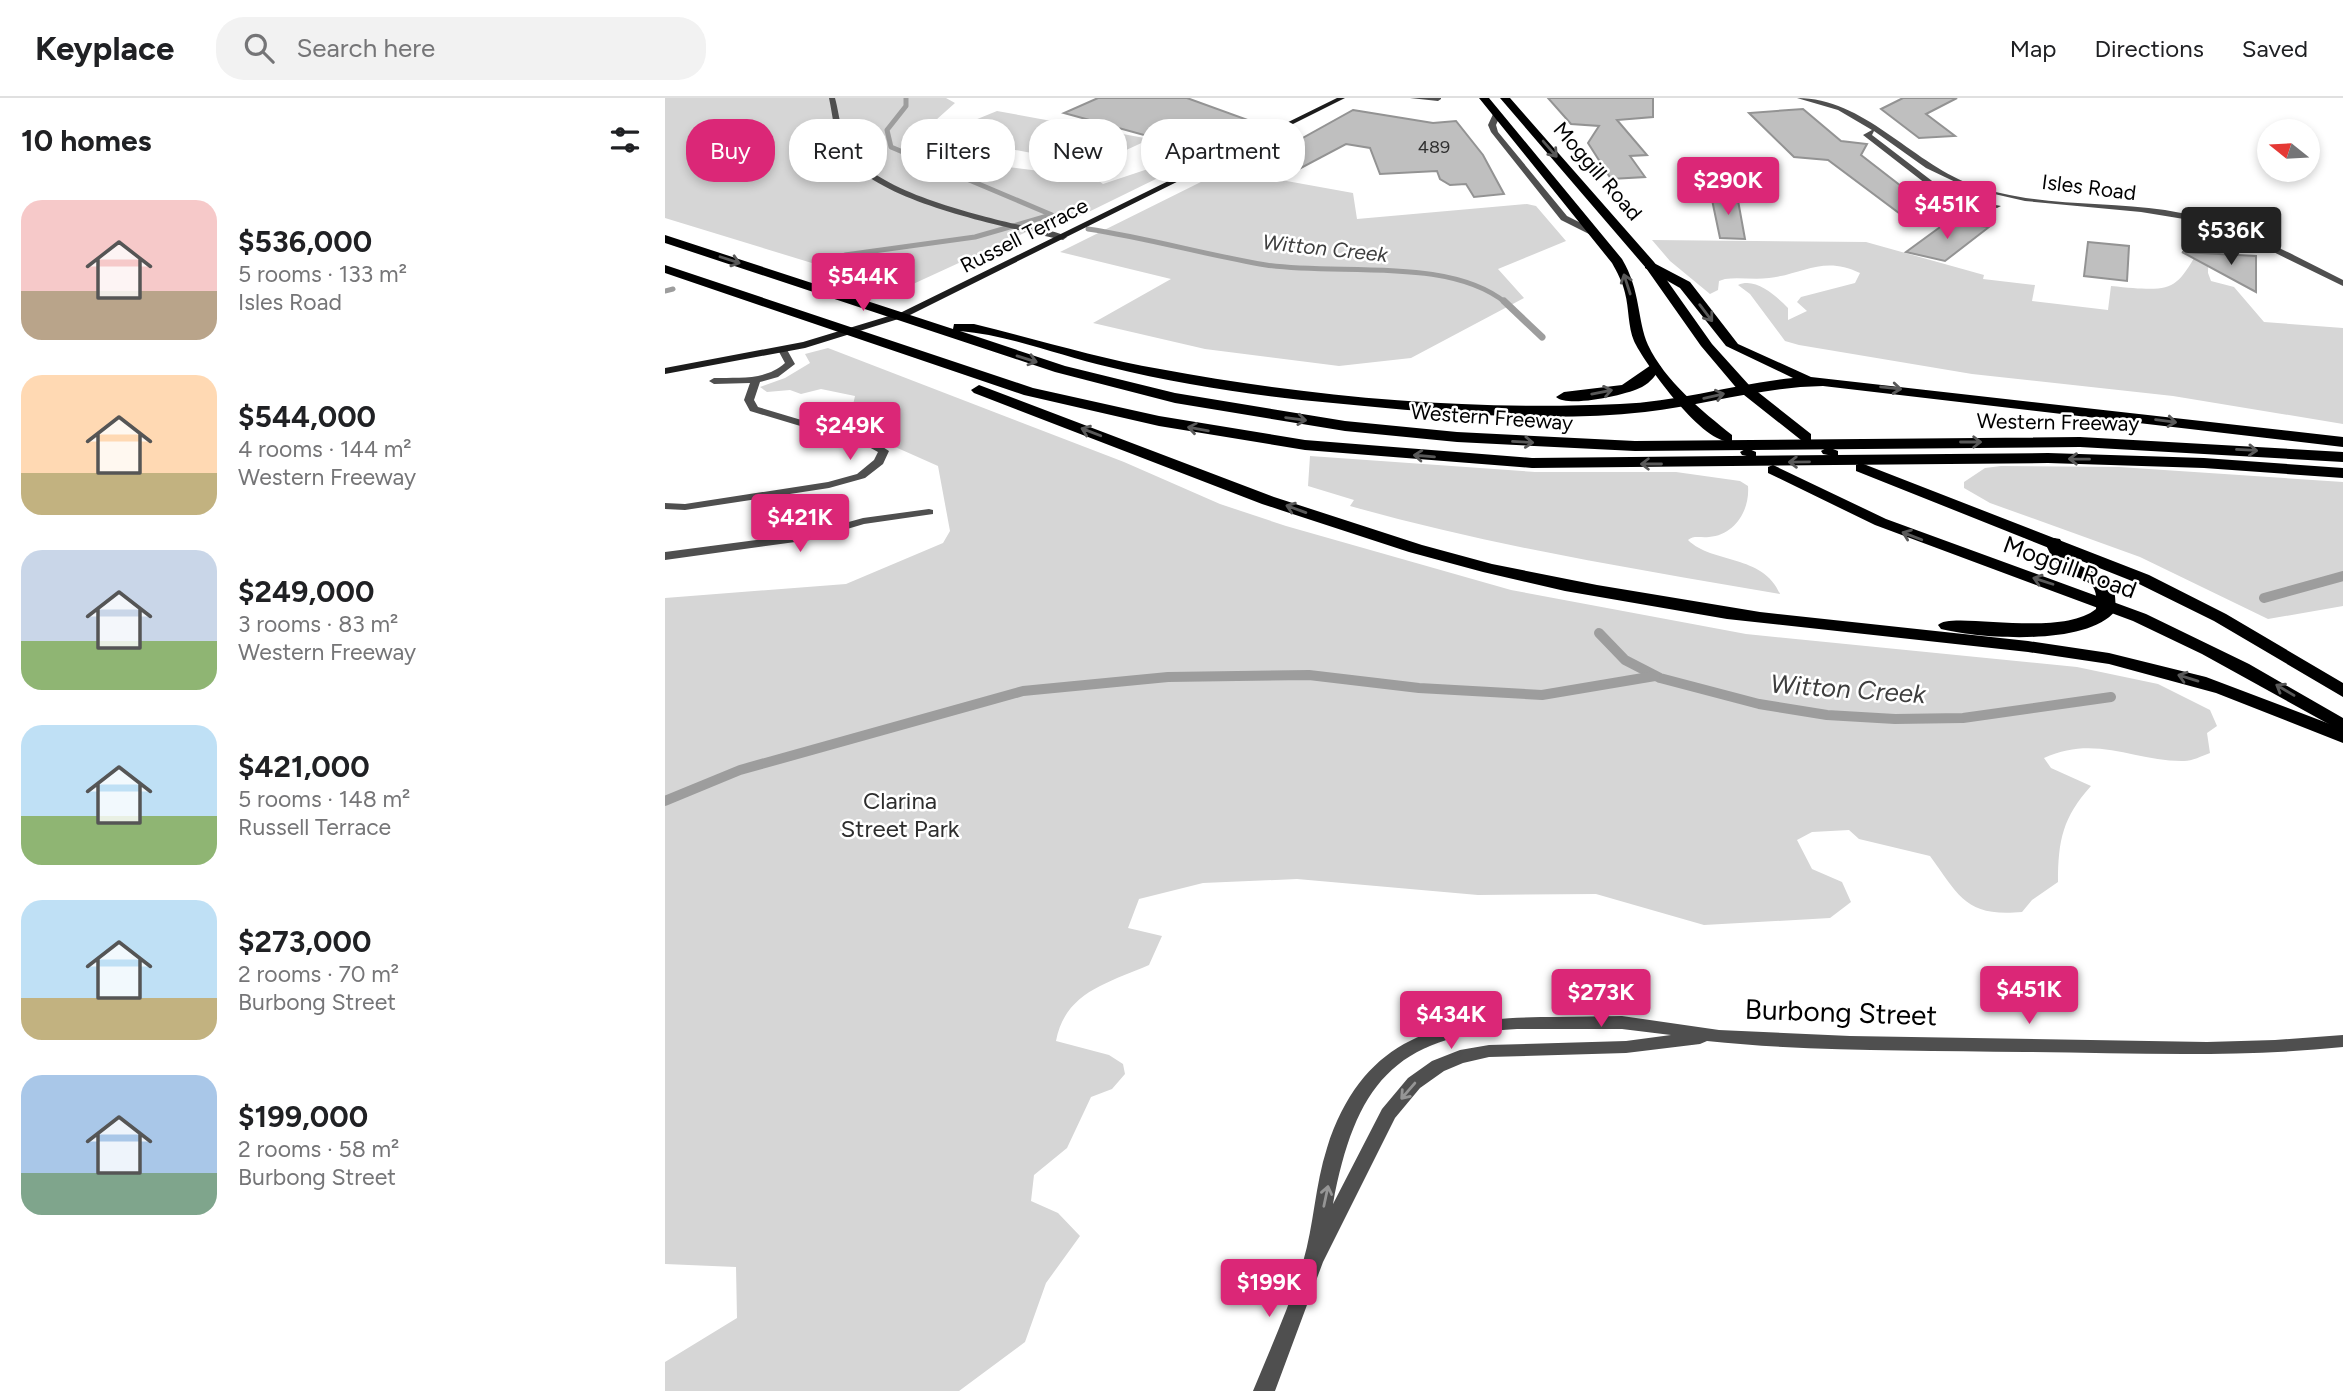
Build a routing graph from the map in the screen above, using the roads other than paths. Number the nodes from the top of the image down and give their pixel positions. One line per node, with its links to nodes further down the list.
1 (832, 98): 12 (street)
2 (1342, 98): 12 (main road, Russell Terrace)
3 (1413, 98): 8 (street)
4 (1484, 98): 20 (highway, Moggill Road, one-way to 4)
5 (1505, 98): 14 (highway, Moggill Road, one-way to 14)
6 (1800, 98): 9 (street)
7 (1841, 98): 9 (street)
8 (1438, 100)
9 (1828, 101): 10 (street, Isles Road)
10 (1875, 130): 11 (street, Isles Road); 16 (street, Isles Road)
11 (1997, 206)
12 (1063, 237): 19 (main road, Russell Terrace)
13 (665, 239): 17 (highway, Western Freeway, one-way to 17)
14 (1650, 265): 24 (highway, one-way to 24); 25 (highway, Moggill Road)
15 (665, 269): 18 (highway)
16 (2343, 283)
17 (936, 327): 27 (highway); 31 (highway, Western Freeway, one-way to 31)
18 (887, 349): 34 (highway, Western Freeway, one-way to 18); 37 (highway, one-way to 18)
19 (783, 350): 21 (main road, Russell Terrace); 22 (street)
20 (1654, 367): 26 (highway, Moggill Road); 27 (highway, one-way to 20)
21 (665, 371)
22 (755, 379): 23 (street); 35 (street)
23 (714, 381)
24 (1823, 381): 25 (highway); 30 (highway, one-way to 30)
25 (1744, 388): 26 (highway, one-way to 25); 28 (highway, Moggill Road)
26 (1684, 403): 27 (highway); 29 (highway, Moggill Road)
27 (1519, 409)
28 (1806, 436)
29 (1727, 438)
30 (2343, 442)
31 (2343, 457)
32 (1861, 468): 38 (highway, Moggill Road)
33 (1773, 470): 40 (highway, Moggill Road, one-way to 33)
34 (2343, 473)
35 (665, 506)
36 (929, 512): 39 (street)
37 (1361, 530): 40 (highway); 43 (highway, one-way to 37)
38 (2054, 543): 40 (highway); 41 (highway, Moggill Road)
39 (665, 556)
40 (2107, 605): 42 (highway, Moggill Road, one-way to 40)
41 (2343, 691)
42 (2343, 726)
43 (2343, 737)
44 (1716, 1036): 45 (street, Burbong Street); 46 (street, Burbong Street, one-way to 46); 46 (street, Burbong Street, one-way to 44)
45 (2343, 1041)
46 (1313, 1262): 47 (street, Burbong Street)
47 (1264, 1391)

